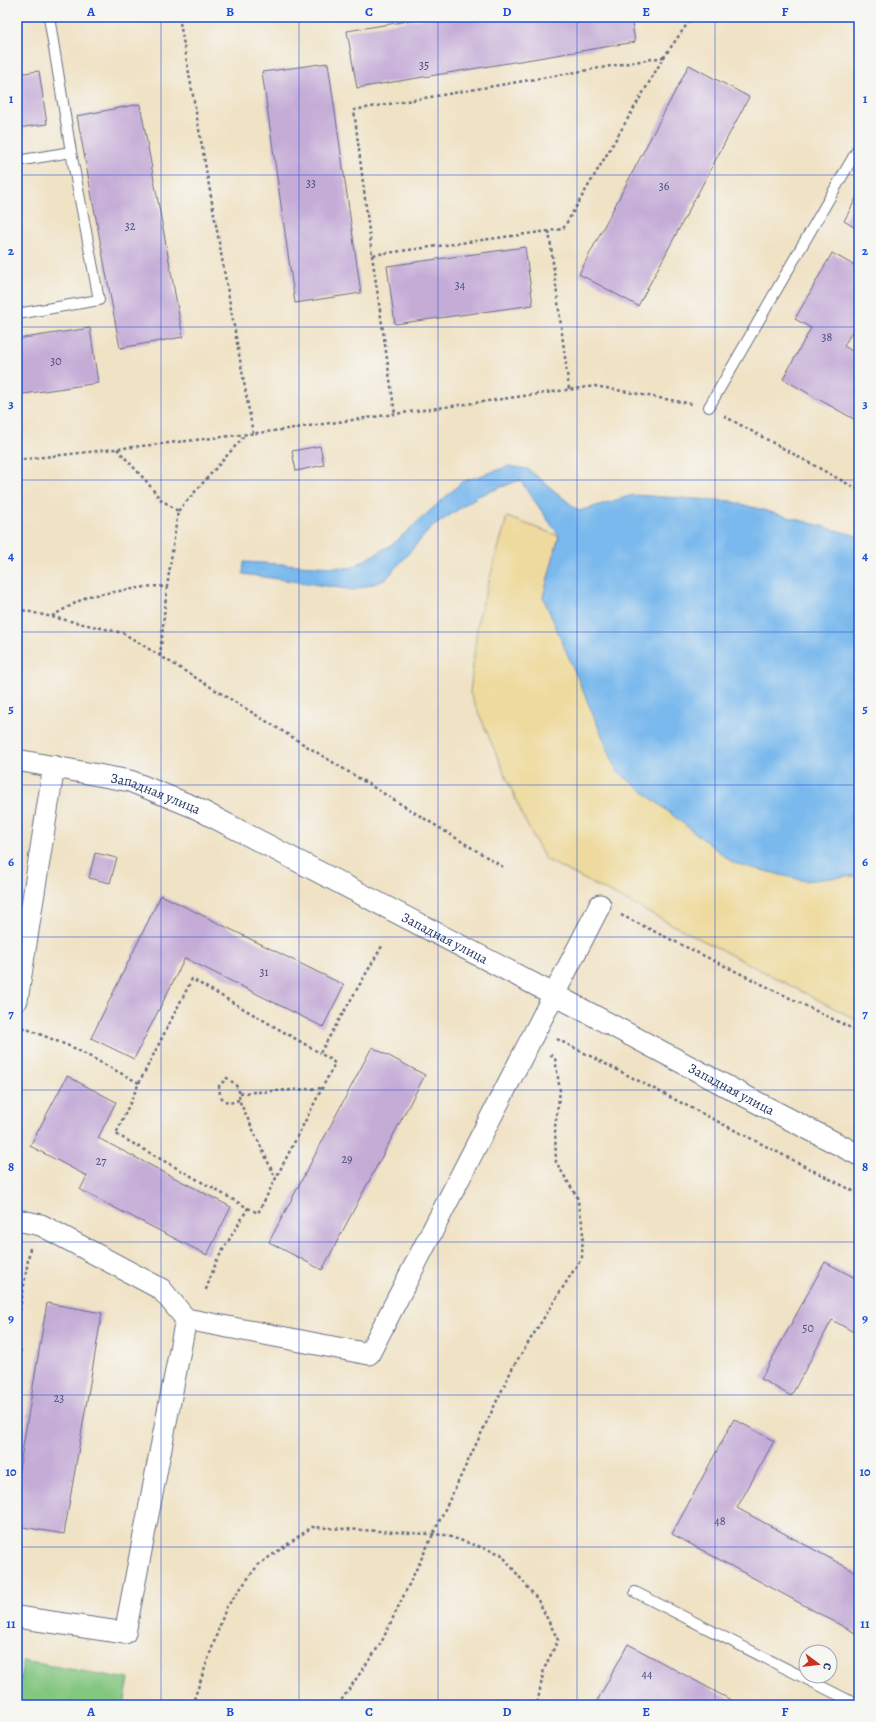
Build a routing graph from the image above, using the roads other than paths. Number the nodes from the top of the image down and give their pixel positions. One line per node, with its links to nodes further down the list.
1 (49, 17): 3 (lane)
2 (859, 147): 6 (lane)
3 (71, 152): 4 (lane); 5 (lane)
4 (17, 161)
5 (17, 314)
6 (709, 408)
7 (17, 760): 8 (street, Западная улица)
8 (54, 766): 10 (street, Западная улица); 11 (street)
9 (600, 905): 10 (street)
10 (553, 994): 12 (street, Западная улица); 14 (street)
11 (17, 1000)
12 (859, 1155)
13 (26, 1222): 14 (street)
14 (186, 1319): 16 (street)
15 (635, 1592): 17 (lane)
16 (17, 1617)
17 (858, 1705)

